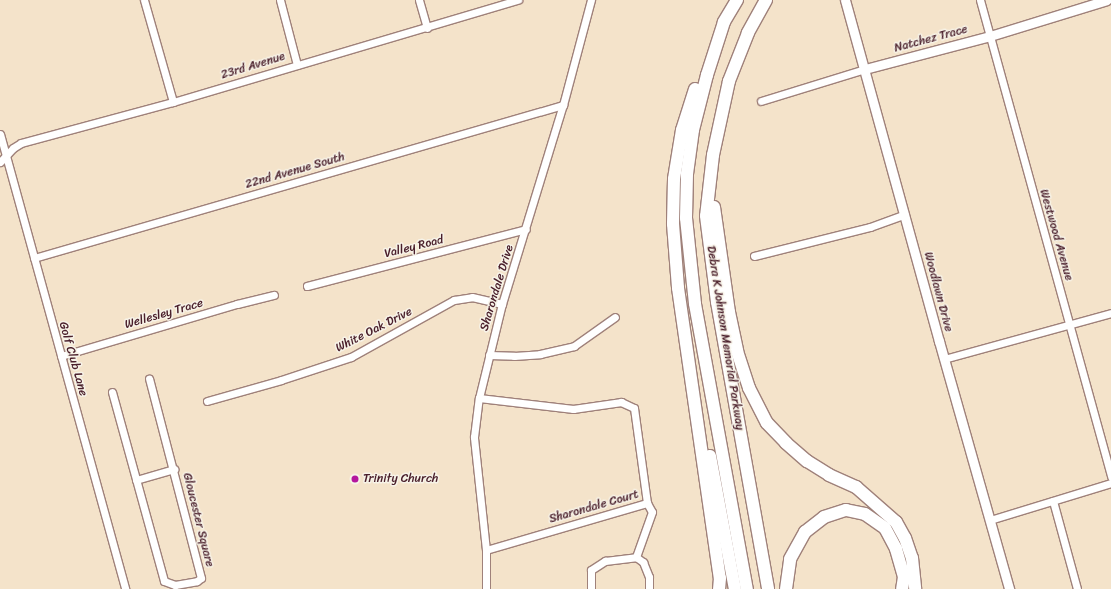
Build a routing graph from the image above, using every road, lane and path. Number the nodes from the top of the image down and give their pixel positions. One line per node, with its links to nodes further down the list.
1 (144, 0): 17 (street)
2 (280, 0): 14 (street)
3 (419, 0): 12 (street)
4 (518, 0): 12 (street, 23rd Avenue)
5 (591, 0): 18 (street, Sharondale Drive)
6 (737, 0): 11 (highway, Debra K Johnson Memorial Parkway)
7 (766, 0): 21 (highway, Debra K Johnson Memorial Parkway)
8 (845, 0): 15 (main road, Woodlawn Drive)
9 (980, 0): 13 (street, Westwood Avenue)
10 (1107, 0): 13 (main road, Natchez Trace)
11 (724, 22): 28 (highway); 56 (highway, Debra K Johnson Memorial Parkway)
12 (426, 28): 14 (street, 23rd Avenue)
13 (990, 36): 15 (main road, Natchez Trace); 33 (street, Westwood Avenue)
14 (297, 65): 17 (street, 23rd Avenue)
15 (865, 69): 16 (street, Natchez Trace); 23 (main road, Woodlawn Drive)
16 (761, 101)
17 (173, 102): 20 (street, 23rd Avenue)
18 (563, 105): 24 (street, Sharondale Drive); 26 (street, 22nd Avenue South)
19 (0, 134): 20 (street, Golf Club Lane)
20 (6, 155): 22 (street, 23rd Avenue); 26 (street, Golf Club Lane)
21 (713, 155): 57 (highway, Debra K Johnson Memorial Parkway); 60 (highway)
22 (0, 162)
23 (904, 214): 25 (street); 36 (main road, Woodlawn Drive)
24 (526, 229): 27 (street, Valley Road); 30 (street, Sharondale Drive)
25 (754, 256)
26 (34, 258): 35 (street, Golf Club Lane)
27 (307, 286)
28 (678, 288): 54 (highway); 55 (highway)
29 (274, 295): 35 (street, Wellesley Trace)
30 (502, 304): 34 (street, Sharondale Drive); 40 (street, White Oak Drive)
31 (1111, 313): 33 (street)
32 (615, 317): 34 (street)
33 (1071, 325): 36 (street); 42 (street, Westwood Avenue)
34 (489, 355): 39 (street, Sharondale Drive)
35 (61, 356): 50 (street, Golf Club Lane)
36 (944, 358): 47 (main road, Woodlawn Drive)
37 (149, 379): 41 (street, Gloucester Square)
38 (112, 392): 43 (street, Gloucester Square)
39 (479, 398): 46 (street, Sharondale Court); 48 (street, Sharondale Drive)
40 (207, 401)
41 (174, 470): 43 (street); 43 (street, Gloucester Square)
42 (1111, 477)
43 (136, 480)
44 (1111, 483): 45 (street)
45 (1053, 501): 47 (street); 62 (street)
46 (647, 503): 48 (street, Sharondale Court); 49 (street)
47 (990, 520): 61 (main road, Woodlawn Drive)
48 (486, 550): 51 (street, Sharondale Drive)
49 (636, 557): 52 (street); 53 (street)
50 (125, 589)
51 (486, 589)
52 (591, 589)
53 (649, 589)
54 (719, 589)
55 (734, 589)
56 (747, 589)
57 (768, 589)
58 (786, 589): 59 (highway)
59 (902, 589)
60 (915, 589)
61 (1009, 589)
62 (1077, 589)

